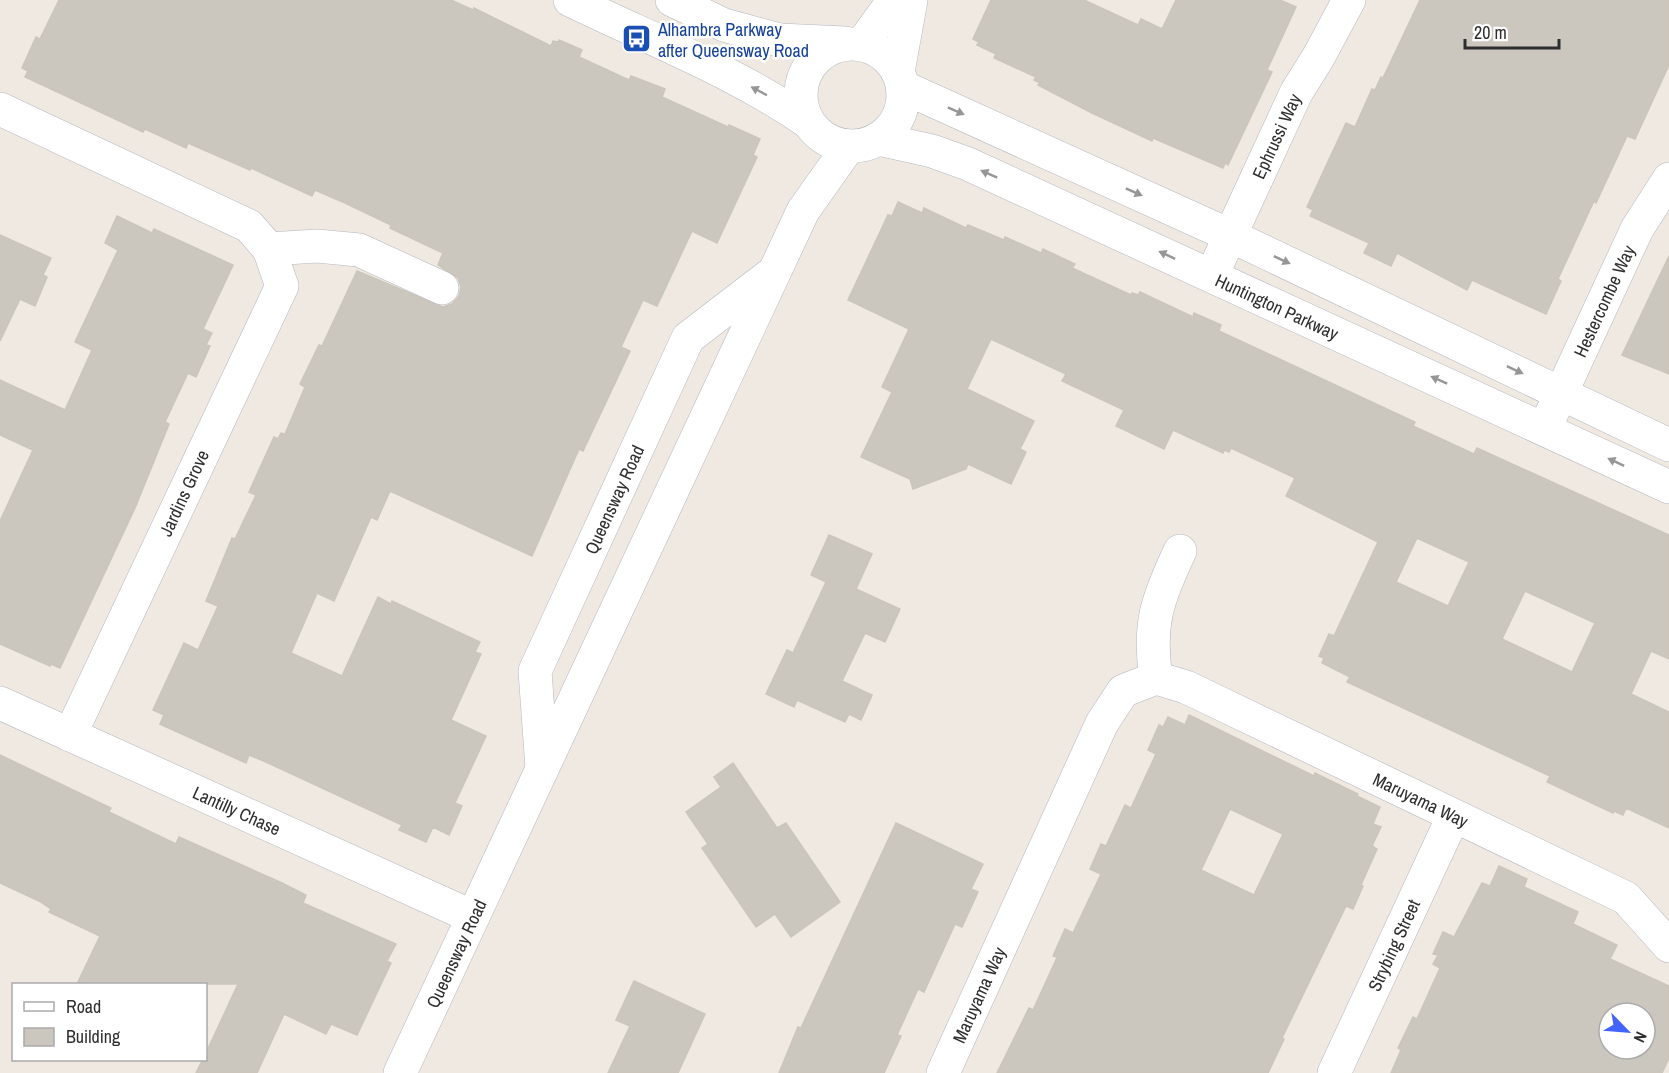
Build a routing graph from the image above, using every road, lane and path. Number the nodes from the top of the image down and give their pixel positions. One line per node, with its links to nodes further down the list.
1 (570, 0): 9 (street, one-way to 1)
2 (672, 0): 6 (street)
3 (894, 0): 6 (street)
4 (911, 0): 7 (street)
5 (1349, 0): 13 (street, Ephrussi Way)
6 (854, 44): 7 (street); 9 (street)
7 (901, 80): 10 (street); 13 (street, one-way to 13)
8 (0, 109): 14 (street, Jardins Grove)
9 (811, 126): 10 (street); 12 (street, Queensway Road)
10 (864, 143): 12 (street, Queensway Road); 16 (street, Huntington Parkway, one-way to 10)
11 (1669, 179): 18 (street, Hestercombe Way)
12 (802, 211): 15 (street, Queensway Road)
13 (1229, 235): 16 (street, Ephrussi Way); 18 (street, one-way to 18)
14 (269, 249): 17 (street); 25 (street, Jardins Grove)
15 (774, 272): 26 (street, Queensway Road); 26 (street, Queensway Road)
16 (1212, 275): 19 (street, Huntington Parkway, one-way to 16)
17 (442, 288)
18 (1560, 391): 19 (street, Hestercombe Way); 20 (street)
19 (1545, 428): 21 (street, Huntington Parkway, one-way to 19)
20 (1669, 445)
21 (1669, 487)
22 (1180, 551): 23 (street)
23 (1156, 678): 27 (street, Maruyama Way); 31 (street, Maruyama Way)
24 (0, 703): 25 (street, Lantilly Chase)
25 (70, 735): 28 (street, Lantilly Chase)
26 (542, 768): 28 (street, Queensway Road)
27 (1453, 817): 29 (street, Maruyama Way); 32 (street, Strybing Street)
28 (473, 917): 30 (street, Queensway Road)
29 (1669, 946)
30 (400, 1073)
31 (943, 1073)
32 (1334, 1073)

